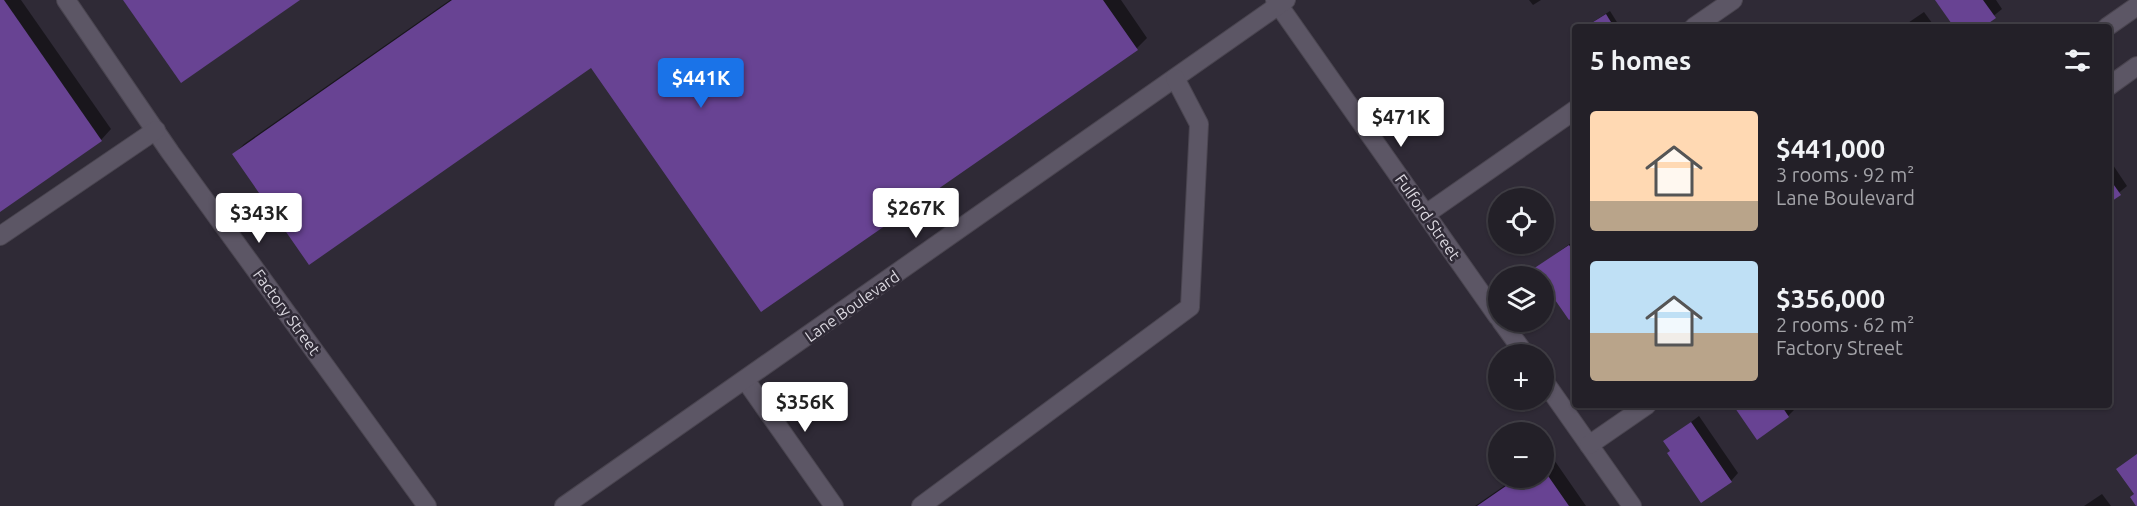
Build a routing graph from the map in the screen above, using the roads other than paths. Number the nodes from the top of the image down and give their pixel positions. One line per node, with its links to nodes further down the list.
1 (66, 0): 11 (street, Factory Street)
2 (1733, 0): 5 (street)
3 (1280, 2): 8 (street, Lane Boulevard); 12 (street, Fulford Street)
4 (2137, 6): 6 (street)
5 (1699, 24)
6 (2111, 24)
7 (2137, 66): 9 (street)
8 (1176, 78): 15 (street, Lane Boulevard); 23 (street)
9 (2112, 84)
10 (1572, 112): 12 (street)
11 (156, 130): 13 (street); 20 (street, Factory Street)
12 (1426, 214): 14 (street, Fulford Street)
13 (0, 236)
14 (1488, 303)
15 (746, 381): 21 (street, Lane Boulevard); 22 (street)
16 (1554, 389): 17 (street)
17 (1567, 399): 19 (street)
18 (1643, 408): 19 (street)
19 (1589, 445): 24 (street)
20 (427, 506)
21 (564, 506)
22 (834, 506)
23 (921, 506)
24 (1632, 506)

